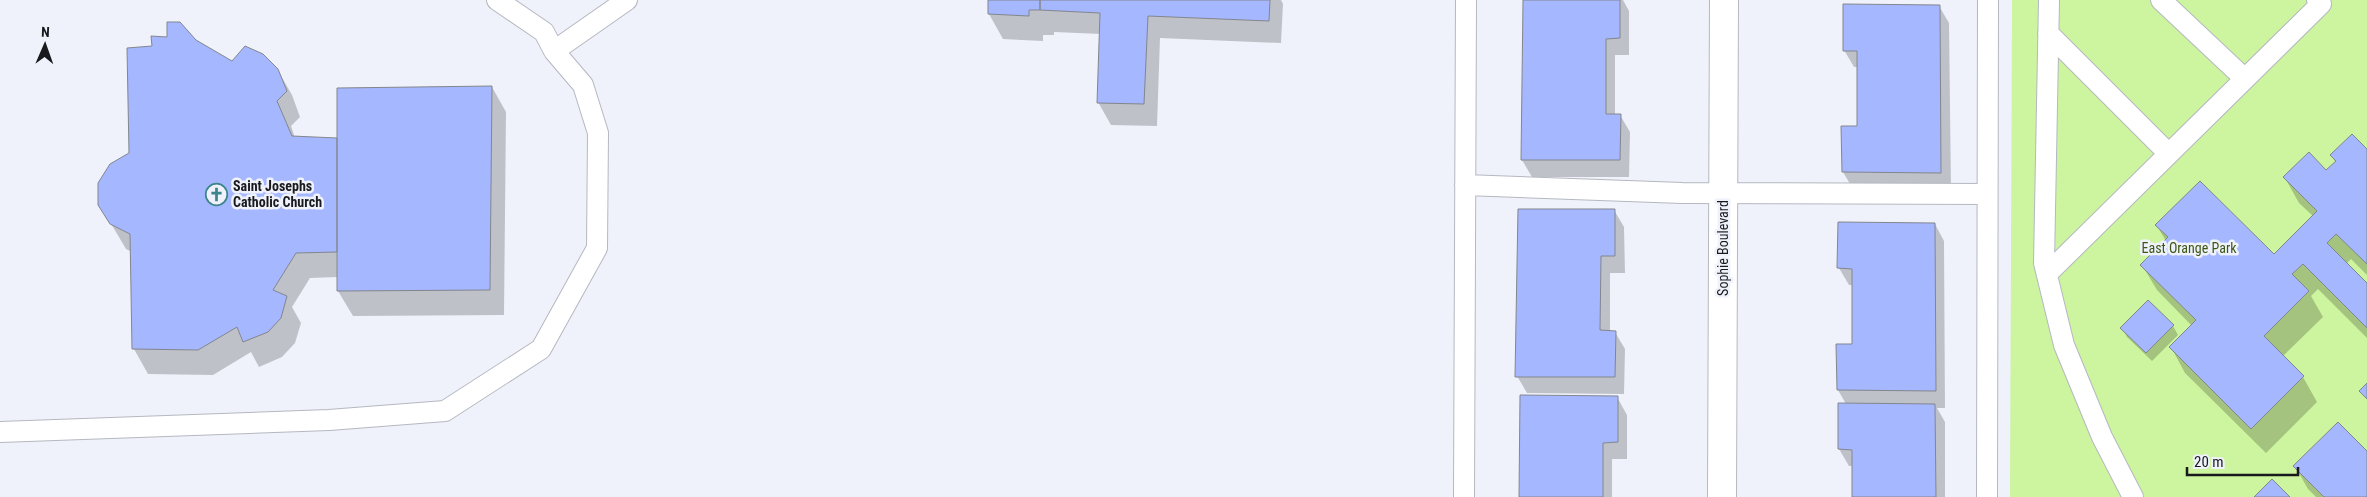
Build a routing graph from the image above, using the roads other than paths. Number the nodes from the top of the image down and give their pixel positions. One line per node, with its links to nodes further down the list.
1 (496, 0): 10 (lane)
2 (627, 0): 10 (lane)
3 (1466, 0): 13 (lane)
4 (1724, 0): 14 (street, Sophie Boulevard)
5 (1988, 0): 15 (lane)
6 (2049, 0): 9 (lane)
7 (2162, 0): 11 (lane)
8 (2316, 0): 11 (lane)
9 (2048, 33): 12 (lane); 16 (lane)
10 (554, 51): 17 (lane)
11 (2245, 79): 12 (lane)
12 (2169, 154): 16 (lane)
13 (1464, 185): 14 (lane); 18 (lane)
14 (1723, 192): 15 (lane); 19 (street, Sophie Boulevard)
15 (1987, 194): 20 (lane)
16 (2047, 274): 21 (lane)
17 (0, 432)
18 (1464, 497)
19 (1722, 497)
20 (1986, 497)
21 (2133, 497)

